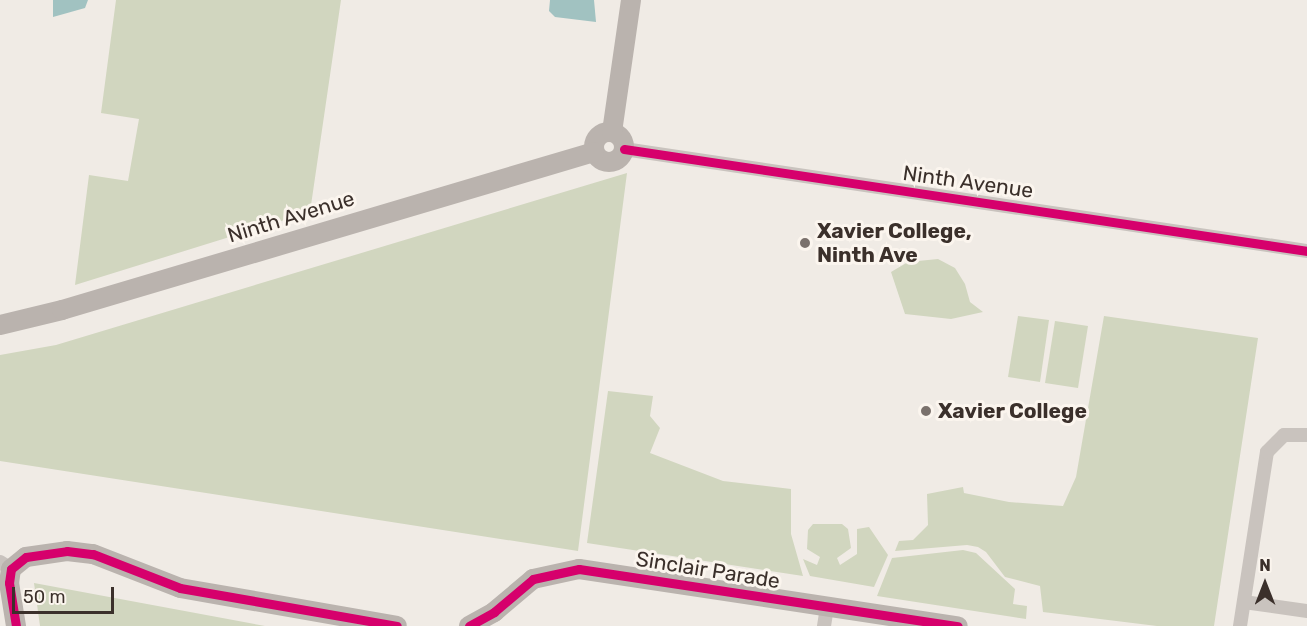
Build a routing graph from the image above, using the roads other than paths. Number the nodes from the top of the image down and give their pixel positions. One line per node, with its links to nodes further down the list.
1 (631, 0): 2 (street)
2 (612, 132): 3 (street); 4 (street)
3 (624, 149): 4 (street); 5 (street, Ninth Avenue)
4 (594, 152): 6 (street, Ninth Avenue)
5 (1307, 251)
6 (0, 324)
7 (1307, 435): 9 (street)
8 (5, 566): 12 (street); 13 (street)
9 (1244, 602): 10 (street); 16 (street)
10 (1307, 611)
11 (825, 616): 14 (street, Sinclair Parade); 15 (street, Sinclair Parade)
12 (16, 626)
13 (397, 626)
14 (469, 626)
15 (958, 626)
16 (1240, 626)

